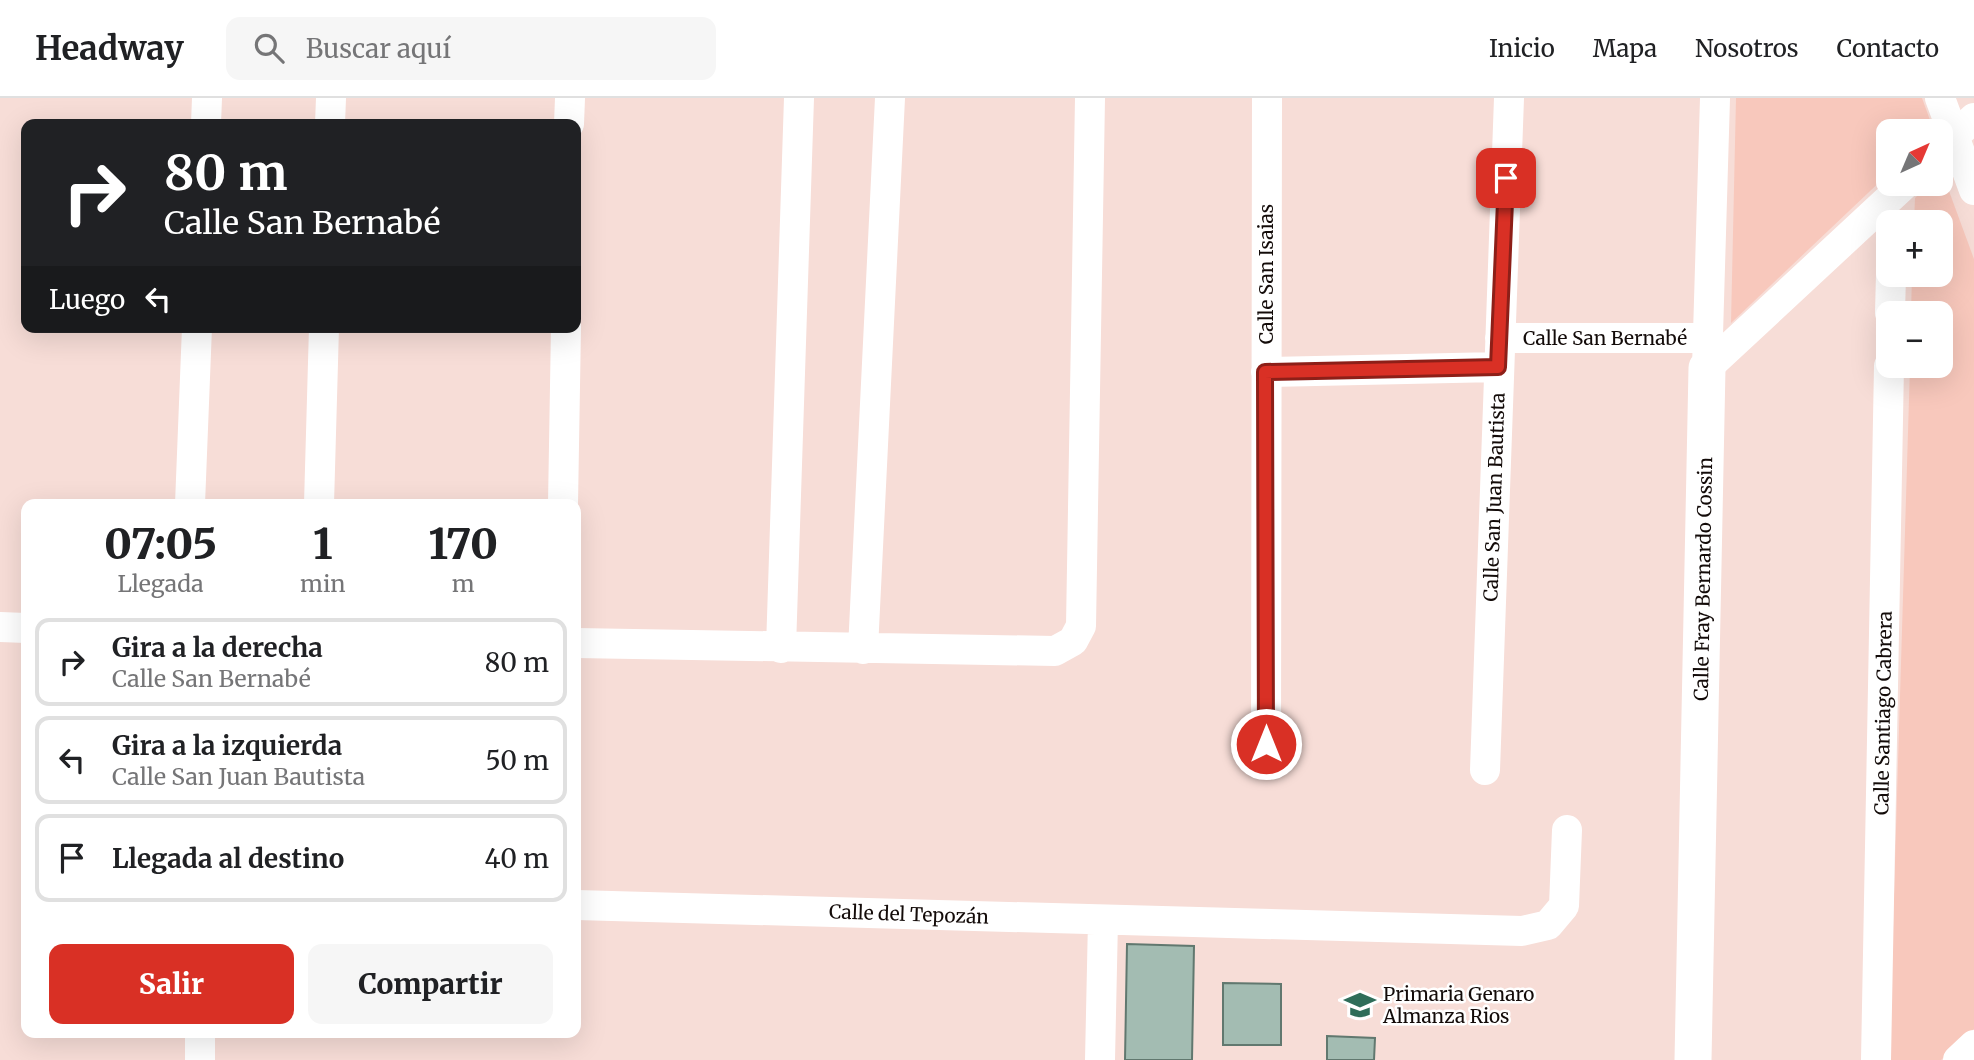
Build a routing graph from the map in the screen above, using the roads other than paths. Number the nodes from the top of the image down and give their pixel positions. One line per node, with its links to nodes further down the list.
1 (207, 98): 11 (street)
2 (331, 98): 12 (street)
3 (570, 98): 13 (street)
4 (799, 98): 30 (street)
5 (890, 98): 31 (street)
6 (1090, 98): 31 (street)
7 (1267, 98): 22 (street, Calle San Isaias)
8 (1509, 98): 20 (street, Calle San Juan Bautista)
9 (1715, 98): 21 (street, Calle Fray Bernardo Cossin)
10 (1940, 98): 14 (street)
11 (206, 119)
12 (330, 119)
13 (569, 119)
14 (1956, 135): 15 (street)
15 (1974, 190)
16 (1896, 201): 21 (street)
17 (197, 333): 24 (street)
18 (324, 333): 25 (street)
19 (566, 333): 26 (street)
20 (1499, 352): 21 (street, Calle San Bernabé); 22 (street, Calle San Bernabé); 33 (street, Calle San Juan Bautista)
21 (1708, 353): 41 (street, Calle Fray Bernardo Cossin)
22 (1265, 372): 32 (street, Calle San Isaias)
23 (1889, 378): 42 (street, Calle Santiago Cabrera)
24 (190, 499)
25 (319, 499)
26 (563, 499)
27 (0, 627): 28 (street)
28 (21, 628)
29 (581, 643): 30 (street)
30 (781, 648): 31 (street)
31 (863, 649)
32 (1266, 744)
33 (1485, 770)
34 (1567, 830): 36 (street, Calle del Tepozán)
35 (581, 905): 36 (street, Calle del Tepozán)
36 (1103, 920): 40 (street)
37 (200, 1038): 39 (street)
38 (1974, 1045): 43 (street)
39 (200, 1060)
40 (1100, 1060)
41 (1693, 1060)
42 (1876, 1060)
43 (1958, 1060)

